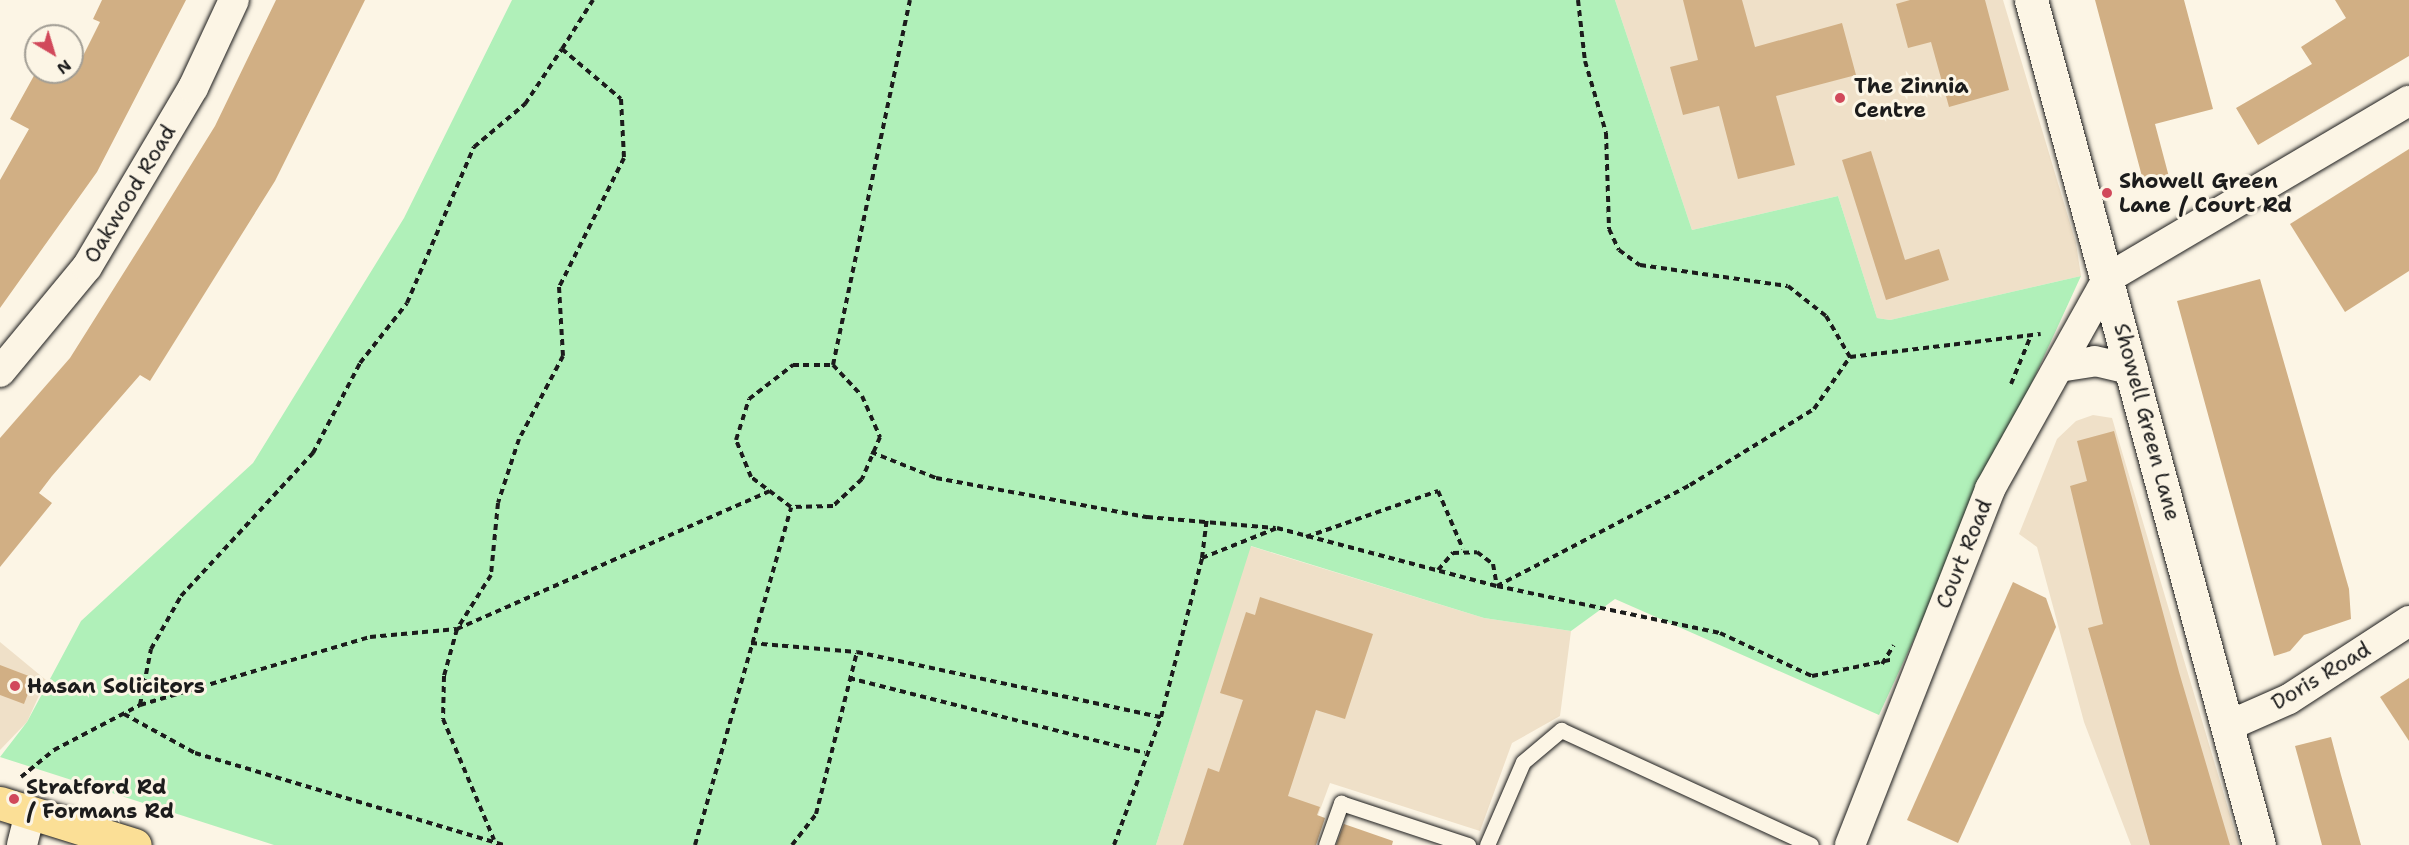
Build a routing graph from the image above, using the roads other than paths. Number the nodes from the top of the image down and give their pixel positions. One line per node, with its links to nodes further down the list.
1 (234, 0): 7 (street, Oakwood Road)
2 (2031, 0): 4 (street, Showell Green Lane)
3 (2409, 101): 4 (street)
4 (2108, 278): 5 (street, Court Road); 6 (street, Showell Green Lane)
5 (2059, 367): 6 (street); 17 (street, Court Road)
6 (2133, 370): 9 (street, Showell Green Lane)
7 (0, 372)
8 (2409, 621): 9 (street, Doris Road)
9 (2230, 725): 18 (street, Showell Green Lane)
10 (16, 798): 11 (street); 12 (highway)
11 (22, 845)
12 (135, 845)
13 (1326, 845): 14 (lane)
14 (1468, 845)
15 (1487, 845): 16 (lane)
16 (1811, 845)
17 (1850, 845)
18 (2259, 845)

